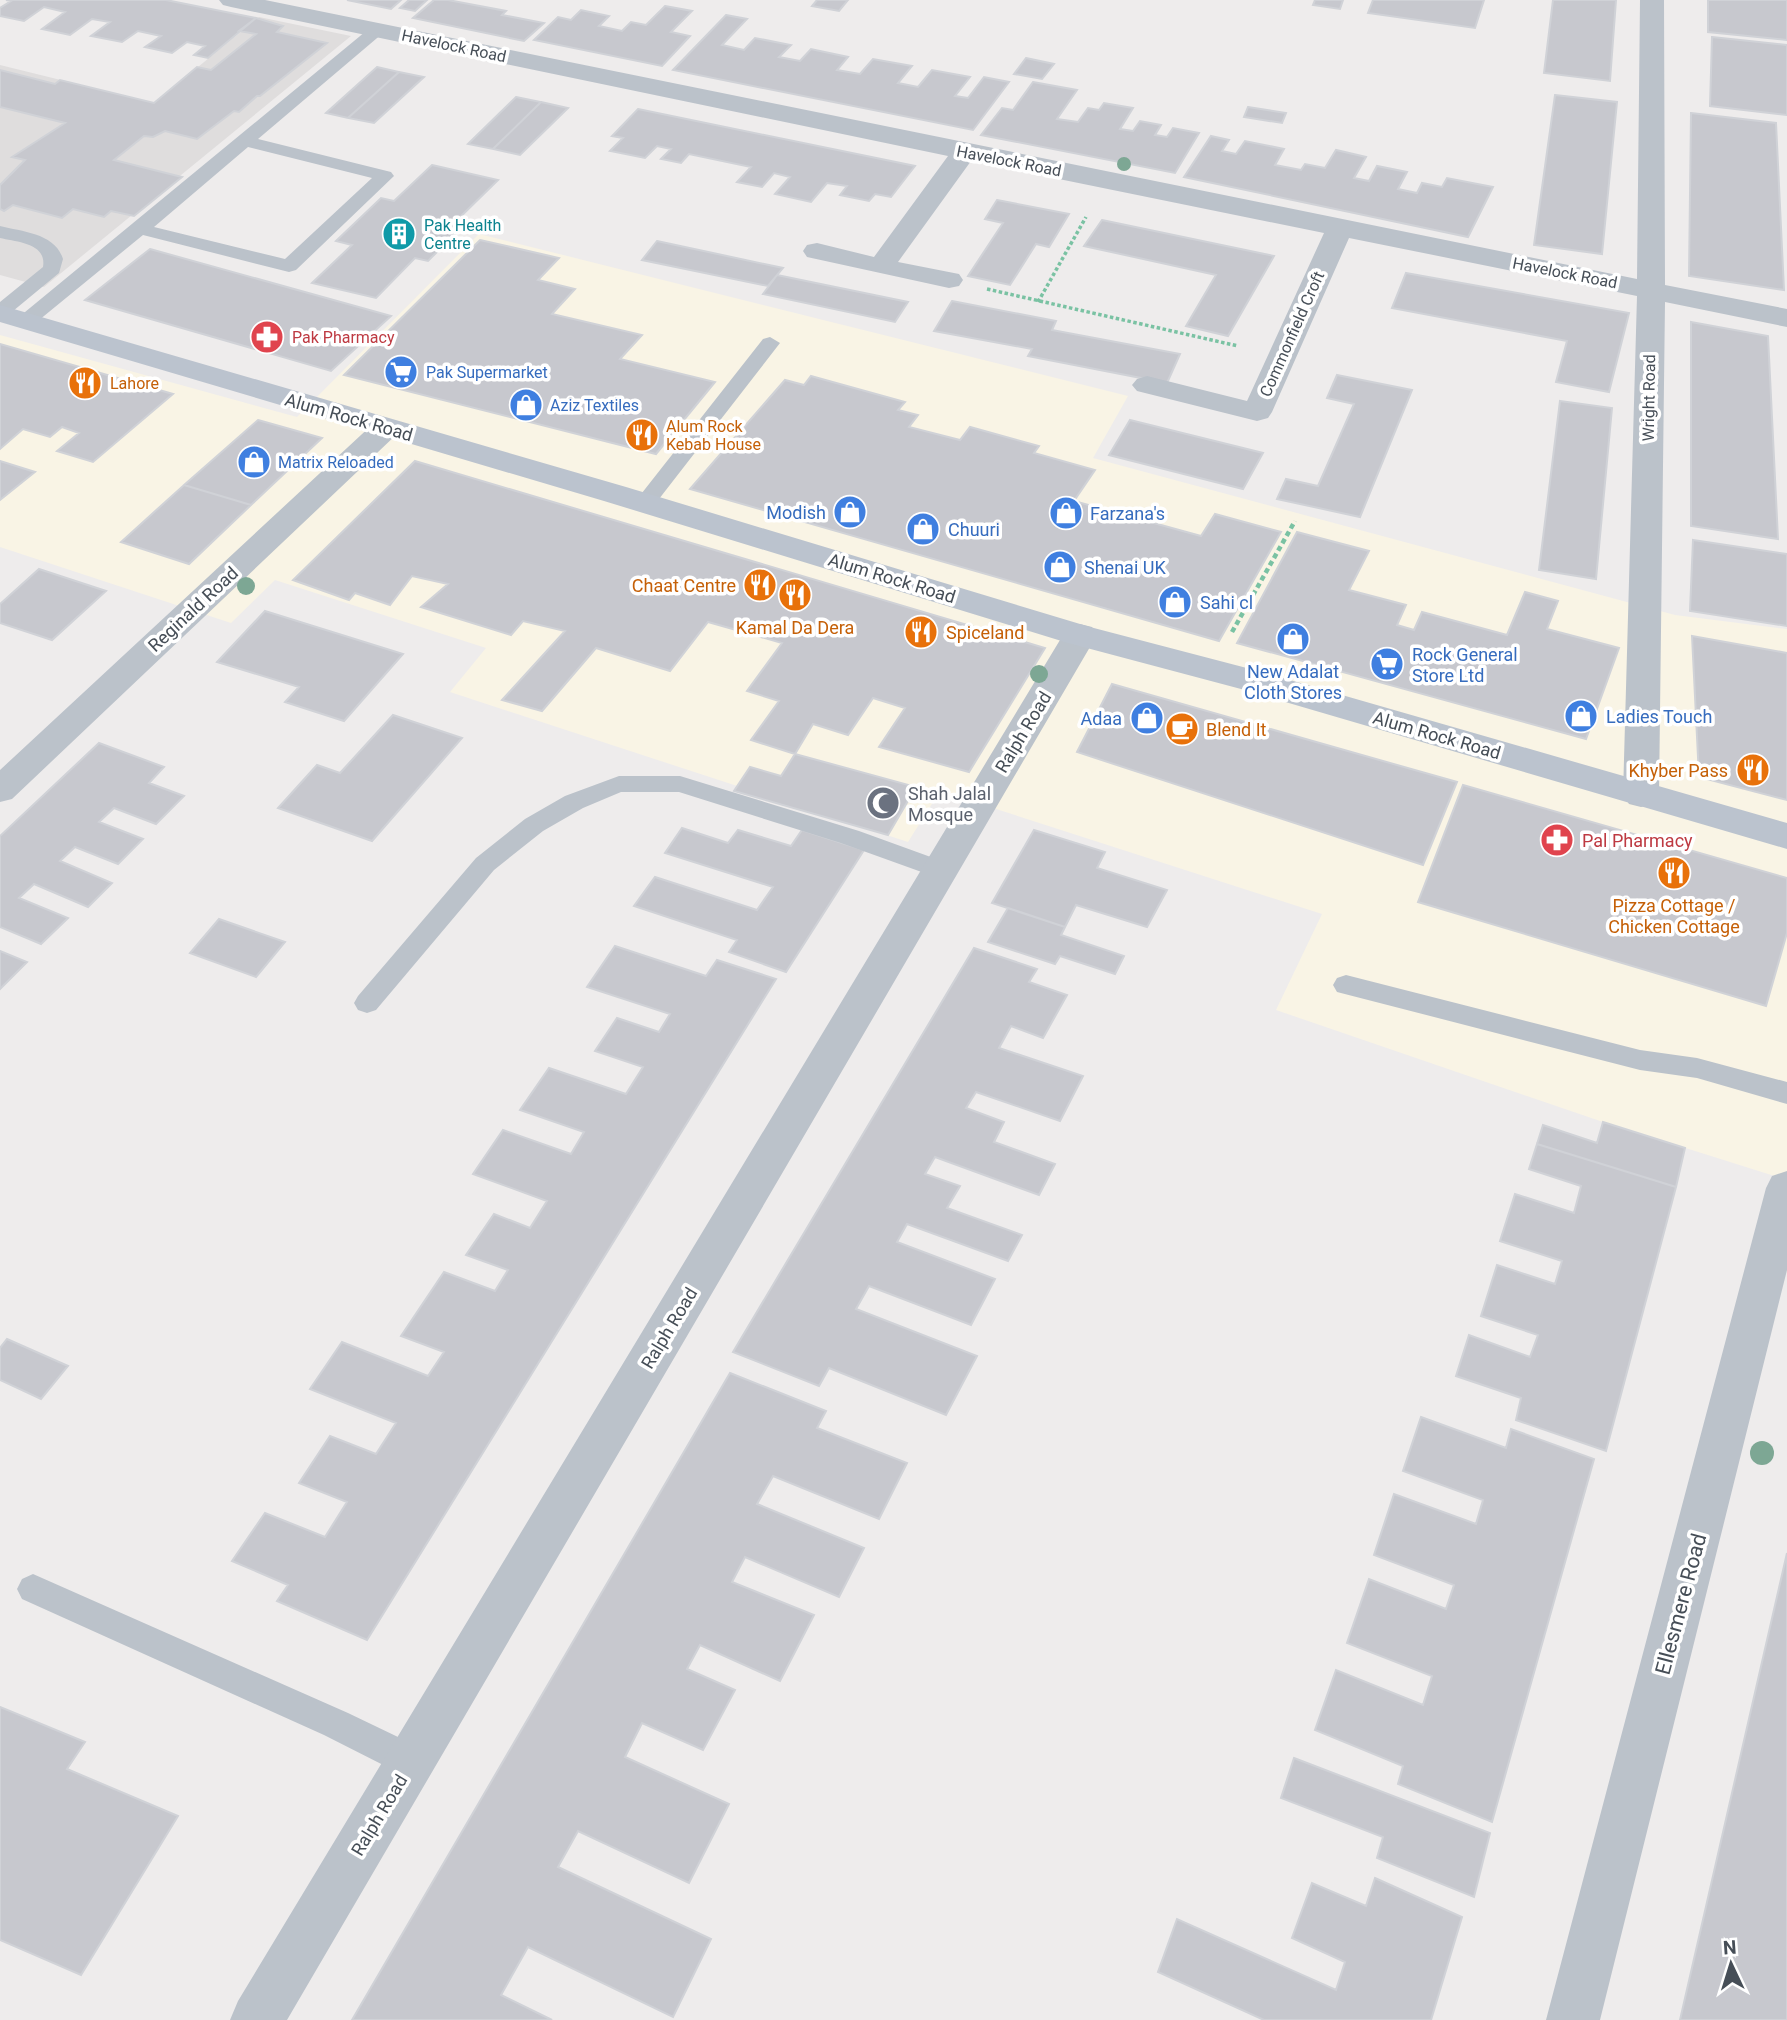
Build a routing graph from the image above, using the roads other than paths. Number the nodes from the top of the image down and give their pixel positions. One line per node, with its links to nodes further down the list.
1 (231, 0): 3 (street, Havelock Road)
2 (1652, 0): 12 (street, Wright Road)
3 (377, 30): 4 (lane); 5 (street, Havelock Road)
4 (246, 141): 6 (lane); 6 (lane)
5 (964, 152): 7 (street, Havelock Road); 10 (street)
6 (141, 229): 13 (lane)
7 (1339, 229): 12 (street, Havelock Road); 16 (street, Commonfield Croft)
8 (0, 232): 13 (lane)
9 (817, 251): 10 (street)
10 (881, 267): 11 (street)
11 (949, 280)
12 (1651, 290): 14 (street, Havelock Road); 21 (street, Wright Road)
13 (9, 316): 17 (street, Alum Rock Road)
14 (1787, 318)
15 (771, 343): 18 (lane)
16 (1147, 385)
17 (386, 428): 18 (street, Alum Rock Road); 20 (street, Reginald Road)
18 (645, 503): 19 (street, Alum Rock Road)
19 (1080, 635): 21 (street, Alum Rock Road); 23 (street, Ralph Road)
20 (0, 790)
21 (1641, 795): 22 (street, Alum Rock Road)
22 (1787, 836)
23 (941, 870): 25 (lane); 29 (street, Ralph Road)
24 (1346, 985): 26 (lane)
25 (367, 1003)
26 (1787, 1094)
27 (1787, 1188): 31 (street, Ellesmere Road)
28 (33, 1589): 29 (lane)
29 (411, 1762): 30 (street, Ralph Road)
30 (257, 2020)
31 (1573, 2020)

